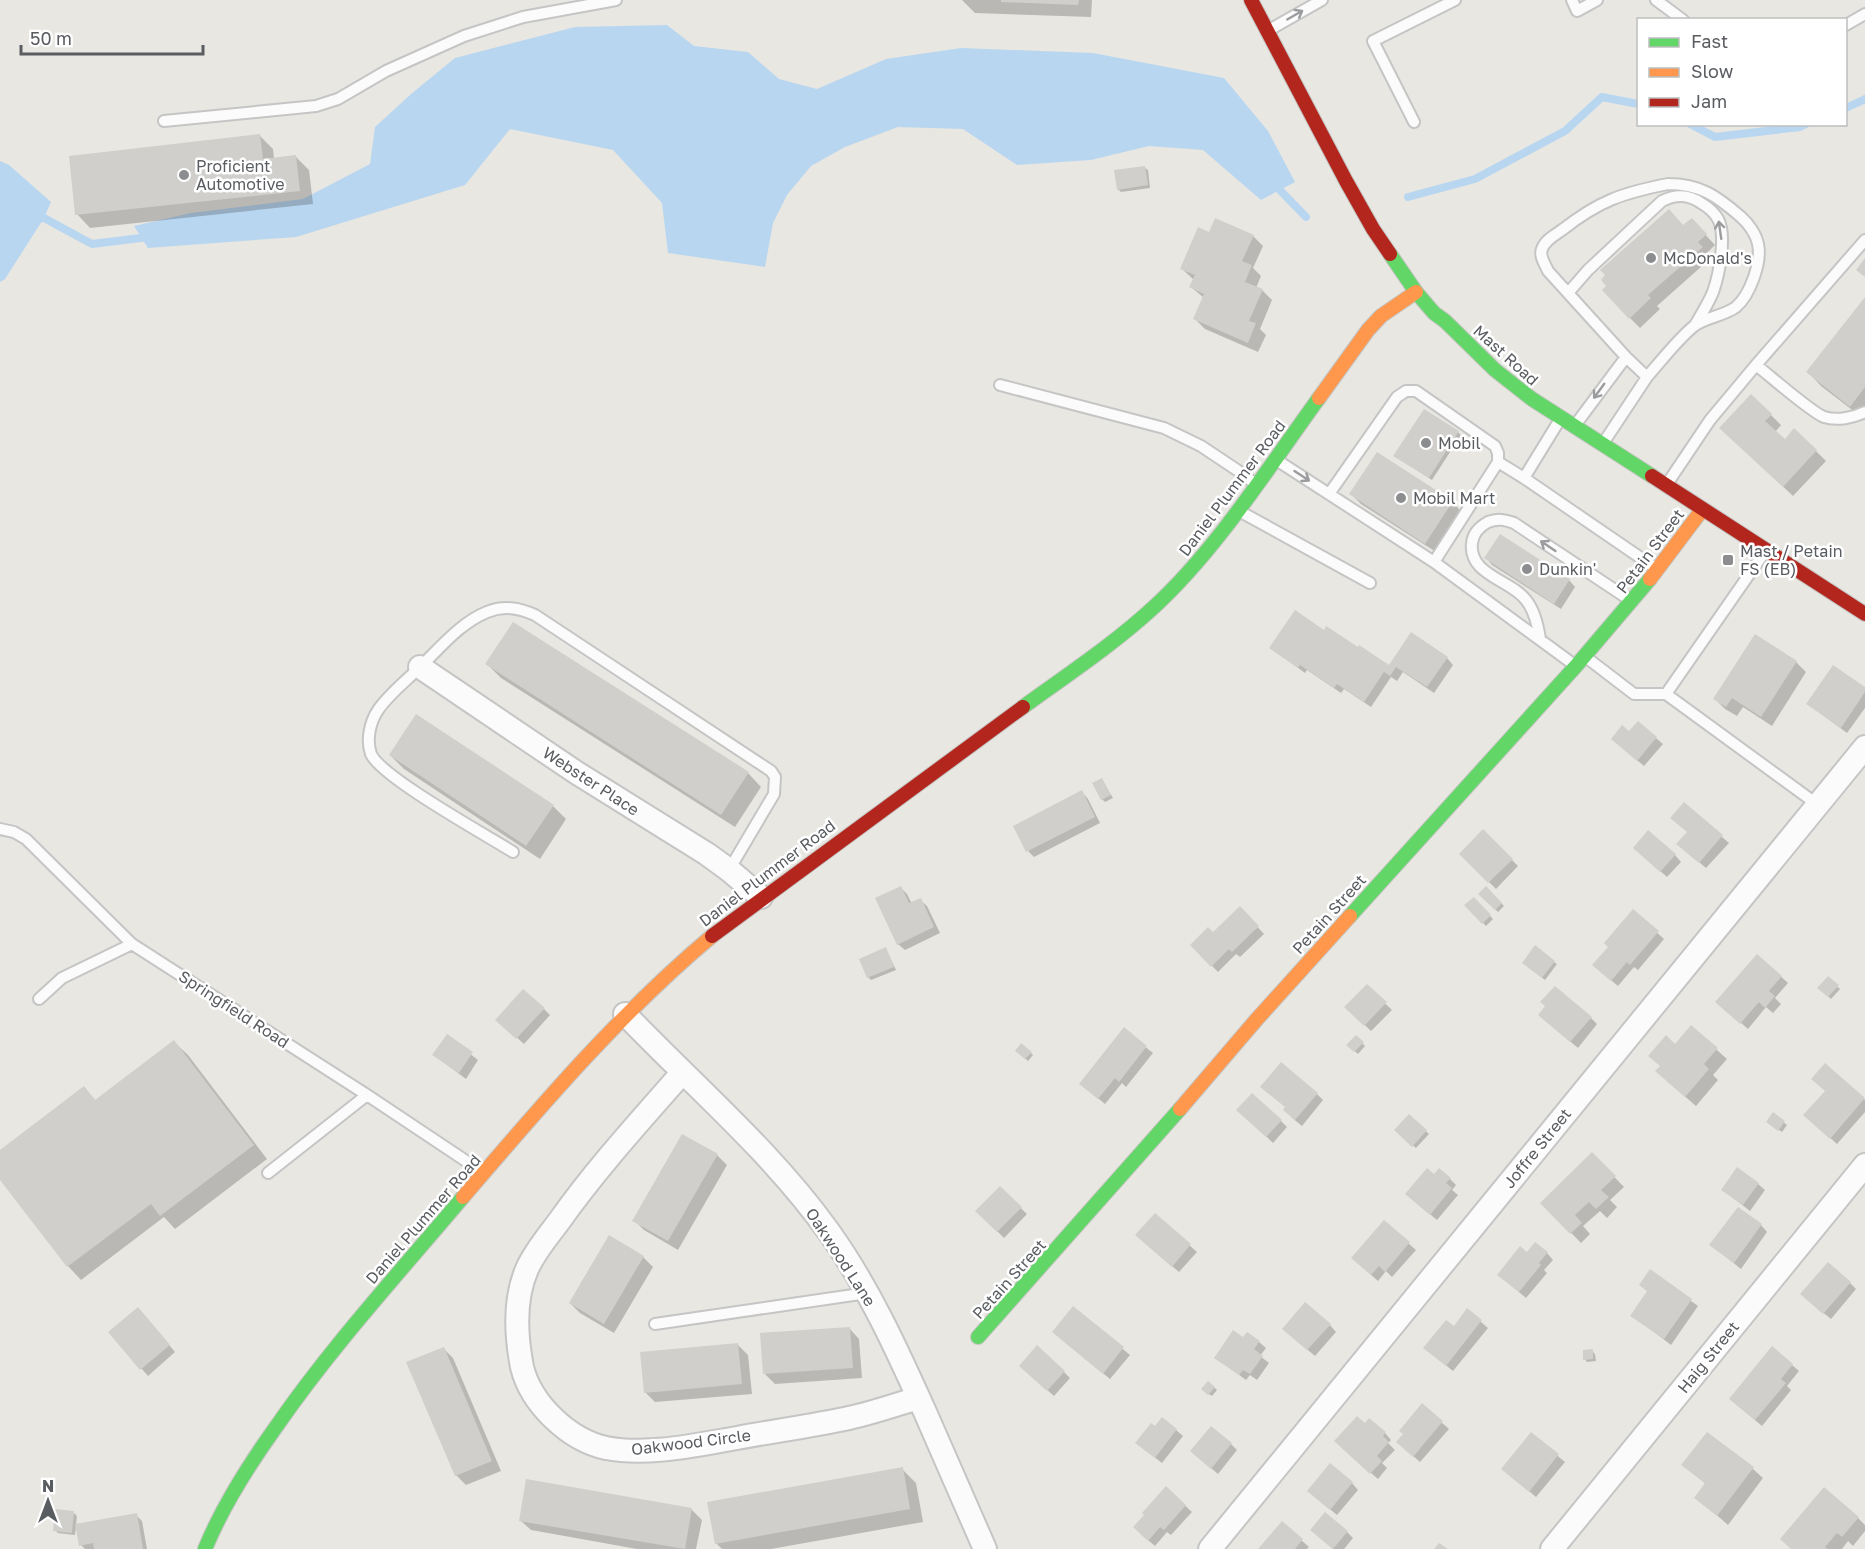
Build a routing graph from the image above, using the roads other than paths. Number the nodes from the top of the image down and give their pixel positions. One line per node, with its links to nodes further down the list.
1 (616, 0): 12 (lane)
2 (1251, 0): 11 (street, Mast Road)
3 (1322, 0): 11 (lane, one-way to 3)
4 (1455, 0): 13 (lane)
5 (1572, 0): 6 (lane)
6 (1597, 0)
7 (1656, 0): 9 (lane)
8 (1865, 14): 10 (lane)
9 (1680, 18)
10 (1847, 24)
11 (1268, 31): 15 (street, Mast Road)
12 (164, 121)
13 (1414, 122)
14 (1865, 240): 19 (lane)
15 (1416, 292): 23 (street, Mast Road); 26 (street, Daniel Plummer Road)
16 (1568, 293): 17 (lane, one-way to 16); 17 (lane); 18 (lane)
17 (1695, 325): 20 (lane)
18 (1626, 357): 20 (lane); 24 (lane, one-way to 24)
19 (1756, 365): 22 (lane); 30 (lane)
20 (1647, 376): 25 (lane)
21 (1000, 385): 29 (lane)
22 (1865, 412)
23 (1561, 418): 24 (street, Mast Road); 28 (lane)
24 (1574, 426): 25 (street, Mast Road)
25 (1602, 445): 30 (street, Mast Road)
26 (1275, 459): 29 (street, Daniel Plummer Road); 31 (lane, one-way to 31)
27 (1498, 462): 28 (lane); 31 (lane); 35 (lane)
28 (1524, 478): 36 (lane)
29 (1256, 486): 32 (street, Daniel Plummer Road)
30 (1666, 487): 33 (street, Mast Road)
31 (1329, 494): 35 (lane)
32 (1238, 510): 37 (lane); 49 (street, Daniel Plummer Road)
33 (1702, 510): 34 (street, Mast Road); 36 (street, Petain Street)
34 (1766, 550): 39 (street, Mast Road); 43 (lane)
35 (1434, 562): 40 (lane)
36 (1657, 569): 38 (street, Petain Street)
37 (1370, 584)
38 (1632, 602): 40 (lane, one-way to 40); 41 (street, Petain Street)
39 (1865, 614)
40 (1540, 639): 41 (lane)
41 (1580, 661): 43 (lane); 60 (street, Petain Street)
42 (420, 667): 47 (lane); 48 (street, Webster Place); 48 (lane)
43 (1666, 694): 45 (lane)
44 (1865, 747): 45 (street, Joffre Street)
45 (1818, 805): 64 (street, Joffre Street)
46 (0, 829): 50 (lane, Springfield Road)
47 (513, 852)
48 (729, 870): 49 (street, Webster Place)
49 (760, 897): 52 (street, Daniel Plummer Road)
50 (132, 944): 51 (lane); 54 (lane, Springfield Road)
51 (39, 999)
52 (625, 1014): 53 (street, Oakwood Lane); 57 (street, Daniel Plummer Road)
53 (682, 1073): 58 (street, Oakwood Lane); 61 (street, Oakwood Circle)
54 (367, 1095): 56 (lane); 57 (lane, Springfield Road)
55 (1865, 1165): 65 (street, Haig Street)
56 (268, 1173)
57 (484, 1173): 62 (street, Daniel Plummer Road)
58 (867, 1293): 59 (lane); 61 (street, Oakwood Lane)
59 (655, 1324)
60 (978, 1337)
61 (918, 1398): 63 (street, Oakwood Lane)
62 (205, 1549)
63 (985, 1549)
64 (1210, 1549)
65 (1552, 1549)

